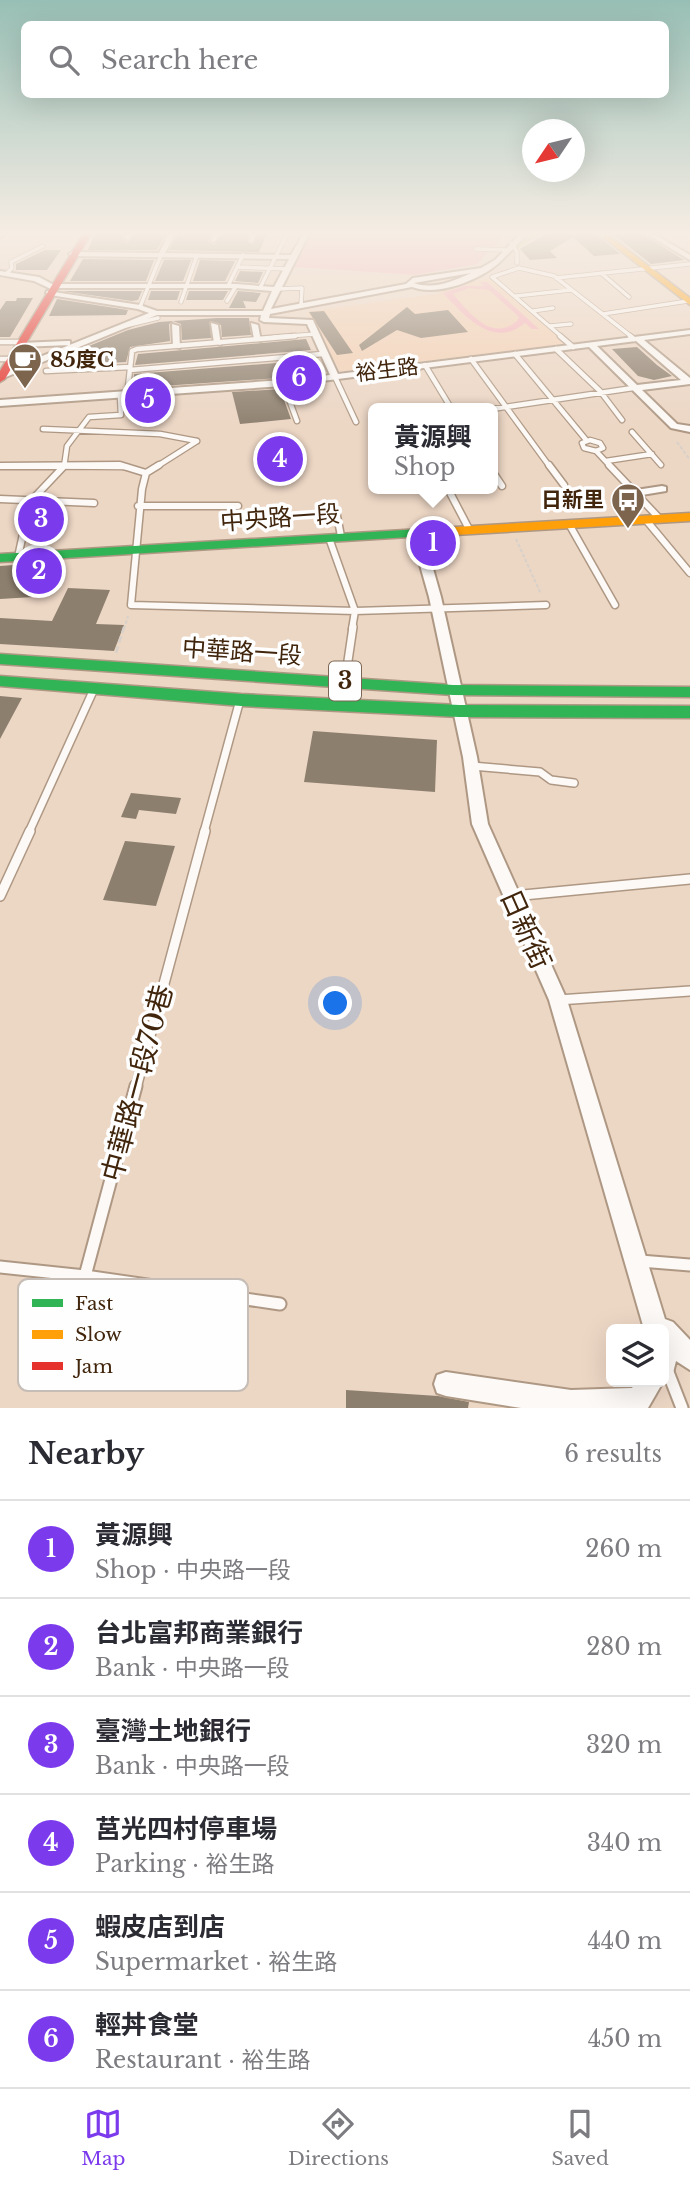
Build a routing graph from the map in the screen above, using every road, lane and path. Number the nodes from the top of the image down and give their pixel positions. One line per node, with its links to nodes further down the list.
1 (46, 300): 36 (street)
2 (104, 300): 11 (street)
3 (143, 300): 11 (lane)
4 (271, 300): 14 (street)
5 (300, 300): 10 (lane)
6 (330, 300): 10 (street)
7 (520, 300): 13 (lane)
8 (584, 300): 15 (lane)
9 (689, 302): 15 (lane)
10 (301, 305): 14 (street)
11 (140, 307): 16 (street)
12 (553, 308): 13 (lane)
13 (533, 311): 21 (lane)
14 (264, 313): 16 (street); 23 (street)
15 (603, 314): 25 (lane)
16 (157, 316): 28 (street)
17 (571, 324): 21 (lane)
18 (214, 325): 27 (street)
19 (254, 325): 24 (street)
20 (175, 326): 30 (street)
21 (550, 326): 31 (lane)
22 (690, 332): 25 (street, 裕生路)
23 (316, 334): 24 (lane); 33 (street)
24 (258, 339): 27 (lane)
25 (636, 339): 29 (street, 裕生路); 41 (street)
26 (0, 342): 36 (lane)
27 (218, 342): 30 (lane)
28 (78, 343): 36 (street); 36 (street)
29 (591, 345): 31 (street, 裕生路); 43 (street)
30 (177, 346): 38 (lane)
31 (573, 347): 32 (street, 裕生路)
32 (556, 349): 34 (street, 裕生路); 44 (lane)
33 (323, 354): 38 (lane); 40 (street)
34 (515, 354): 35 (street, 裕生路); 46 (lane)
35 (471, 359): 37 (street, 裕生路); 49 (lane)
36 (9, 360)
37 (425, 365): 40 (street, 裕生路); 48 (lane)
38 (130, 368): 39 (lane); 45 (lane)
39 (46, 371)
40 (335, 377): 42 (street, 裕生路); 53 (lane)
41 (690, 382): 43 (street)
42 (283, 383): 45 (street, 裕生路); 51 (lane)
43 (633, 388): 44 (lane); 55 (street)
44 (600, 391): 46 (lane); 52 (lane)
45 (123, 396): 47 (street, 裕生路); 57 (lane)
46 (553, 401): 49 (lane); 58 (lane)
47 (0, 403)
48 (448, 403)
49 (505, 407): 50 (lane); 69 (lane)
50 (498, 408)
51 (297, 421)
52 (622, 421)
53 (356, 422)
54 (43, 429): 57 (lane)
55 (690, 429)
56 (632, 432): 61 (lane)
57 (79, 433): 65 (lane); 67 (lane)
58 (587, 441): 60 (lane); 60 (lane)
59 (677, 442): 62 (path)
60 (596, 451): 63 (lane)
61 (652, 454): 63 (lane); 64 (lane)
62 (690, 460)
63 (606, 461): 72 (lane)
64 (661, 465)
65 (65, 466): 66 (lane); 67 (lane); 75 (lane)
66 (0, 467)
67 (146, 473): 77 (lane)
68 (498, 480): 70 (lane)
69 (564, 485)
70 (502, 486)
71 (662, 489): 72 (street)
72 (636, 493): 80 (lane)
73 (451, 494): 84 (lane)
74 (0, 499): 75 (lane)
75 (30, 502): 76 (lane); 88 (lane)
76 (94, 503)
77 (138, 506): 78 (lane); 87 (lane)
78 (238, 506)
79 (336, 511): 86 (lane)
80 (653, 520): 81 (street, 中央路一段); 82 (street, 中央路一段); 90 (lane)
81 (688, 520)
82 (569, 524): 83 (street, 中央路一段); 92 (lane)
83 (511, 527): 84 (street, 中央路一段); 91 (path)
84 (469, 529): 85 (street, 中央路一段)
85 (417, 533): 86 (street, 中央路一段); 94 (street, 日新街)
86 (335, 537): 87 (street, 中央路一段); 95 (lane)
87 (136, 551): 88 (street, 中央路一段); 93 (lane)
88 (18, 557): 89 (street, 中央路一段)
89 (0, 558)
90 (690, 573)
91 (546, 605): 94 (lane)
92 (615, 605)
93 (131, 606): 95 (lane); 97 (path)
94 (437, 608): 95 (lane); 101 (street, 日新街)
95 (355, 611): 99 (lane)
96 (0, 659): 97 (street, 中華路一段 / 3)
97 (112, 666): 99 (street, 中華路一段 / 3)
98 (0, 681): 100 (street, 中華路一段 / 3)
99 (345, 681): 101 (street, 中華路一段 / 3)
100 (94, 689): 103 (street, 中華路一段 / 3); 109 (lane)
101 (453, 690): 102 (street, 中華路一段 / 3); 104 (street, 日新街)
102 (690, 692)
103 (241, 700): 104 (street, 中華路一段 / 3); 116 (lane, 中華路一段70巷)
104 (459, 711): 105 (street, 中華路一段 / 3); 106 (street, 日新街)
105 (690, 712)
106 (472, 766): 107 (lane); 110 (street, 日新街)
107 (573, 783)
108 (690, 879): 110 (lane)
109 (0, 896)
110 (512, 896): 112 (street, 日新街)
111 (690, 991): 112 (lane)
112 (558, 1000): 113 (street, 日新街)
113 (636, 1261): 114 (lane); 120 (street, 日新街)
114 (690, 1265)
115 (0, 1267): 116 (lane)
116 (85, 1276): 117 (lane)
117 (106, 1279)
118 (248, 1299): 119 (lane)
119 (280, 1304)
120 (658, 1324)
121 (669, 1338): 122 (street, 日新街)
122 (690, 1358)
123 (669, 1375): 126 (lane)
124 (446, 1384): 125 (street)
125 (648, 1387)
126 (682, 1408)

